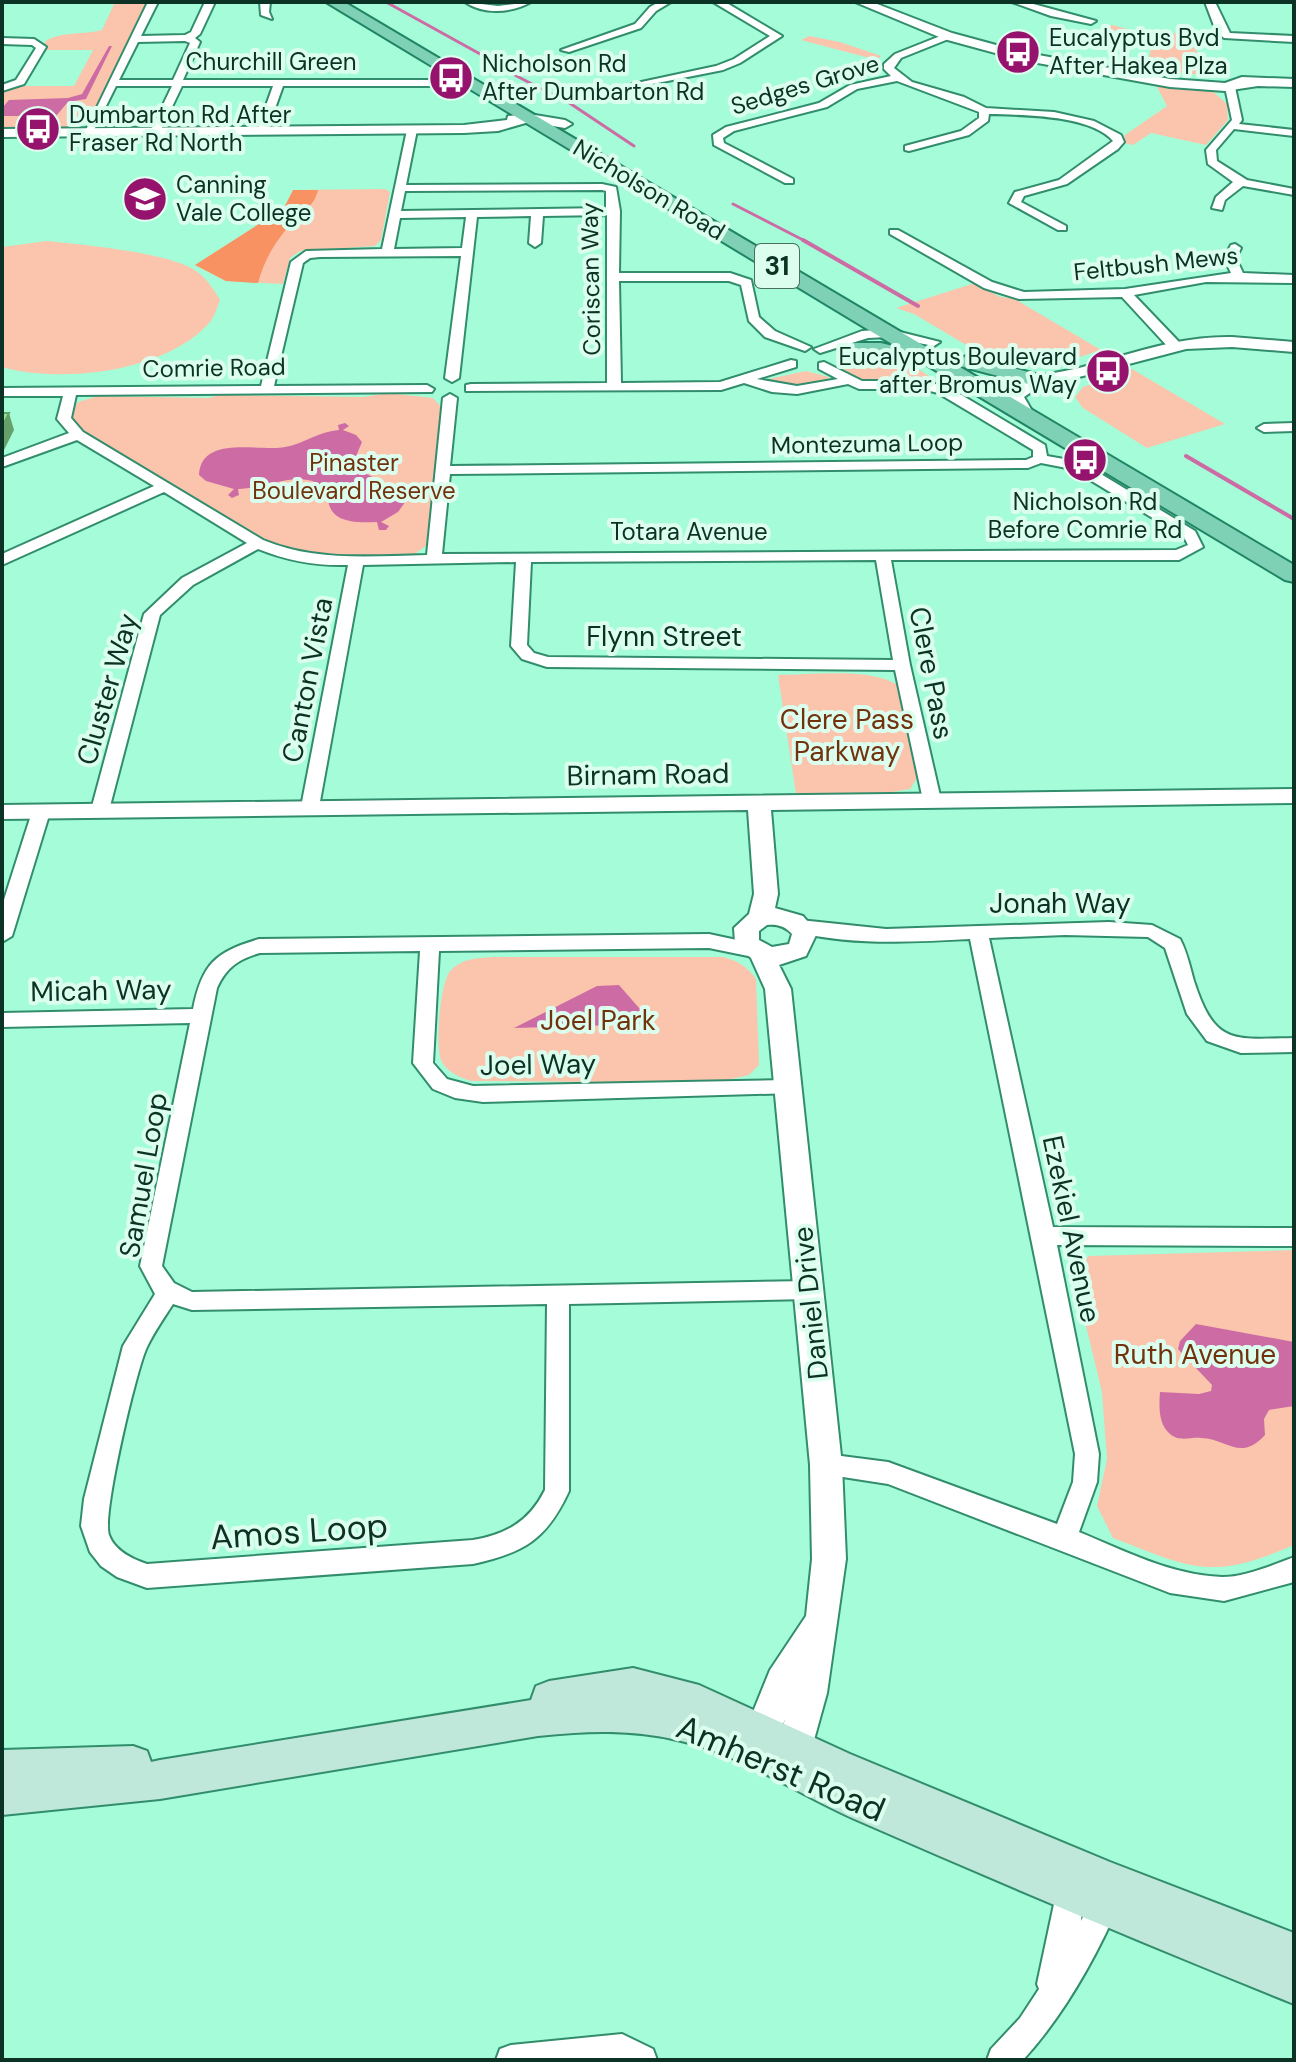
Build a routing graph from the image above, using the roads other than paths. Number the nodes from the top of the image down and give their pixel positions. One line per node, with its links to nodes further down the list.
1 (153, 2): 17 (street)
2 (210, 2): 16 (street)
3 (265, 2): 13 (street)
4 (333, 2): 30 (main road, Nicholson Road / 31)
5 (360, 2): 30 (main road, Nicholson Road / 31)
6 (470, 2): 7 (street)
7 (526, 2)
8 (666, 2): 20 (street)
9 (718, 2): 27 (street)
10 (861, 2): 15 (street)
11 (1017, 2): 14 (street)
12 (1210, 2): 18 (street)
13 (269, 17)
14 (1091, 21)
15 (948, 36): 21 (street); 29 (street)
16 (187, 38): 17 (street); 22 (street)
17 (134, 39): 24 (street)
18 (1294, 39)
19 (2, 41): 28 (street)
20 (566, 50)
21 (897, 78): 31 (street); 42 (street, Sedges Grove)
22 (178, 82): 23 (street, Churchill Green); 24 (street, Churchill Green); 37 (street)
23 (279, 82): 25 (street, Churchill Green); 35 (street)
24 (113, 83): 36 (street)
25 (430, 83)
26 (1294, 83): 29 (street)
27 (636, 86)
28 (2, 88)
29 (1232, 88): 32 (street)
30 (528, 110): 33 (street); 41 (main road, Nicholson Road / 31); 61 (main road, Nicholson Road / 31)
31 (984, 111): 40 (street); 51 (street)
32 (1232, 126): 39 (street); 43 (street)
33 (490, 127): 34 (street); 41 (main road)
34 (412, 130): 35 (street); 44 (street)
35 (262, 131): 37 (street)
36 (88, 132): 37 (street); 38 (street)
37 (155, 132)
38 (2, 133)
39 (1294, 133)
40 (909, 148)
41 (618, 172): 62 (main road, Nicholson Road / 31)
42 (789, 181)
43 (1242, 181): 45 (street); 46 (street)
44 (402, 188): 47 (street, Coriscan Way); 50 (street)
45 (1294, 192)
46 (1218, 208)
47 (614, 211): 48 (street); 58 (street, Coriscan Way)
48 (537, 212): 49 (street); 53 (street)
49 (472, 213): 50 (street); 56 (street)
50 (394, 215): 55 (street)
51 (1062, 228)
52 (894, 232): 60 (street, Feltbush Mews)
53 (535, 243)
54 (1235, 248): 57 (street)
55 (387, 252): 56 (street); 77 (street)
56 (466, 252): 71 (street)
57 (1239, 276): 59 (street, Feltbush Mews); 60 (street, Feltbush Mews)
58 (615, 277): 63 (street); 75 (street, Coriscan Way)
59 (1294, 279)
60 (1125, 293): 65 (street)
61 (885, 313): 62 (street); 64 (main road, Nicholson Road / 31)
62 (888, 333): 64 (street); 66 (street); 68 (street); 70 (main road, Nicholson Road / 31)
63 (781, 340): 68 (street); 68 (street)
64 (934, 342): 70 (main road, Nicholson Road / 31)
65 (1174, 345): 67 (street); 69 (street)
66 (855, 347): 68 (street); 70 (main road)
67 (1294, 347)
68 (810, 360): 72 (street); 73 (street, Montezuma Loop)
69 (1078, 373): 74 (street); 81 (street)
70 (969, 376): 74 (main road); 81 (main road, Nicholson Road / 31); 83 (main road, Nicholson Road / 31)
71 (452, 378): 76 (street); 78 (street, Comrie Road)
72 (748, 380): 73 (street); 75 (street)
73 (847, 380): 87 (street, Montezuma Loop)
74 (1040, 381): 81 (street)
75 (614, 387): 76 (street)
76 (471, 388): 82 (street)
77 (267, 389): 78 (street, Comrie Road); 80 (street, Comrie Road)
78 (427, 389): 82 (street, Comrie Road)
79 (2, 392): 80 (street, Comrie Road)
80 (70, 392): 86 (street)
81 (1018, 393): 83 (street); 92 (main road, Nicholson Road / 31)
82 (450, 398): 89 (street)
83 (1026, 416): 98 (main road, Nicholson Road / 31)
84 (1294, 427): 85 (street)
85 (1264, 428)
86 (78, 435): 88 (street); 90 (street, Totara Avenue)
87 (1040, 459): 89 (street, Montezuma Loop); 93 (street, Totara Avenue)
88 (2, 463)
89 (444, 470): 95 (street)
90 (164, 487): 91 (street, Totara Avenue); 96 (street)
91 (258, 543): 97 (street, Totara Avenue); 104 (street, Cluster Way)
92 (1294, 553)
93 (883, 557): 94 (street, Totara Avenue); 99 (street, Clere Pass)
94 (524, 558): 95 (street, Totara Avenue); 99 (street, Flynn Street)
95 (434, 559): 97 (street, Totara Avenue)
96 (2, 560)
97 (356, 562): 103 (street, Canton Vista)
98 (1294, 575)
99 (902, 665): 101 (street, Clere Pass)
100 (1294, 796): 101 (street, Birnam Road)
101 (932, 800): 102 (street, Birnam Road)
102 (759, 803): 103 (street, Birnam Road); 108 (street, Daniel Drive)
103 (310, 807): 104 (street, Birnam Road)
104 (100, 810): 106 (street, Birnam Road)
105 (2, 812): 106 (street, Birnam Road)
106 (41, 812): 109 (street)
107 (978, 931): 108 (street, Jonah Way); 113 (street, Jonah Way); 115 (street, Ezekiel Avenue)
108 (774, 932): 110 (street, Samuel Loop); 114 (street, Daniel Drive)
109 (2, 936)
110 (430, 944): 111 (street, Samuel Loop); 114 (street, Joel Way)
111 (201, 1016): 112 (street, Micah Way); 118 (street, Samuel Loop)
112 (2, 1020)
113 (1294, 1045)
114 (787, 1088): 117 (street, Daniel Drive)
115 (1044, 1236): 116 (street); 121 (street, Ezekiel Avenue)
116 (1294, 1237)
117 (810, 1290): 119 (street, Samuel Loop); 120 (street, Daniel Drive)
118 (168, 1293): 119 (street, Samuel Loop); 119 (street, Amos Loop)
119 (558, 1294)
120 (826, 1465): 121 (street); 123 (street, Daniel Drive)
121 (1064, 1538): 122 (street)
122 (1294, 1569)
123 (776, 1749): 124 (main road, Amherst Road); 125 (main road, Amherst Road); 126 (main road, Amherst Road)
124 (2, 1769)
125 (2, 1795)
126 (1089, 1887): 127 (main road, Amherst Road); 128 (main road, Amherst Road); 131 (street)
127 (1294, 1954)
128 (1294, 1983)
129 (511, 2060): 130 (street)
130 (642, 2060)
131 (1002, 2060)

